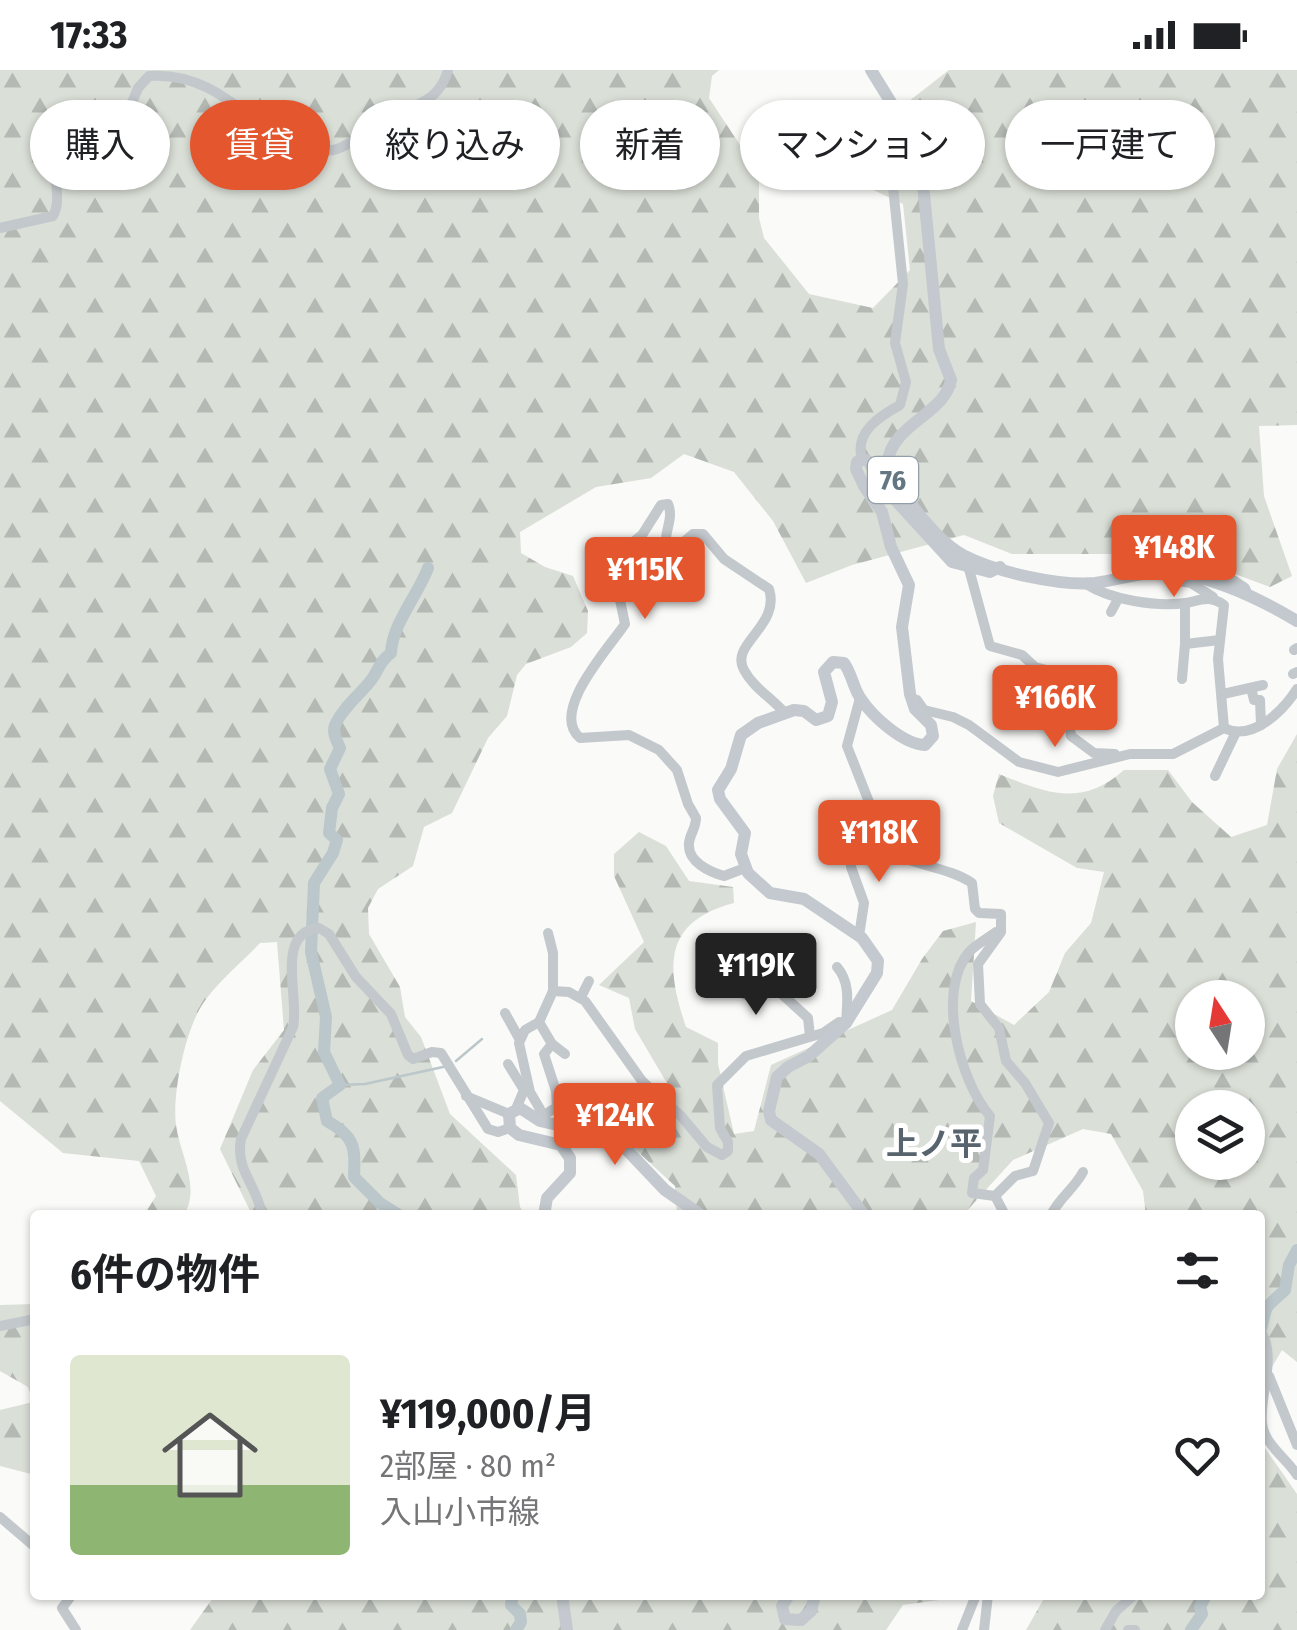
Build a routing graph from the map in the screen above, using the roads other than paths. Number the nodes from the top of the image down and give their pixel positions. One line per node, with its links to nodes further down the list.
1 (448, 70): 6 (street)
2 (870, 70): 3 (main road, 76)
3 (889, 100)
4 (893, 190): 7 (street)
5 (926, 190): 8 (main road, 76)
6 (0, 228)
7 (862, 458): 9 (main road); 23 (main road)
8 (1000, 567): 9 (main road); 12 (main road, 76)
9 (969, 569): 29 (street)
10 (1169, 572): 12 (main road, 76); 13 (main road, 76); 15 (street)
11 (1224, 574): 13 (street)
12 (1085, 584): 14 (street)
13 (1248, 594): 18 (main road, 76)
14 (1118, 599): 16 (street); 17 (street)
15 (1218, 600): 16 (street); 19 (street)
16 (1185, 603): 20 (street)
17 (1112, 612)
18 (1297, 621)
19 (1220, 640): 20 (street); 24 (street)
20 (1185, 644): 21 (street)
21 (1182, 678)
22 (1297, 689): 27 (street)
23 (910, 694): 25 (main road); 29 (street)
24 (1223, 694): 27 (street); 28 (street)
25 (860, 698): 26 (main road); 31 (street)
26 (783, 711): 32 (main road); 32 (street)
27 (1262, 725): 28 (street)
28 (1230, 730): 29 (street); 30 (street)
29 (1130, 754)
30 (1215, 776)
31 (867, 826): 33 (street); 35 (street)
32 (745, 868): 35 (main road)
33 (1003, 926): 53 (street); 53 (street)
34 (548, 934): 39 (street)
35 (859, 936): 43 (main road)
36 (837, 967): 43 (street)
37 (589, 980): 40 (street)
38 (716, 982): 44 (street)
39 (553, 991): 40 (street); 42 (street)
40 (581, 997): 44 (street)
41 (505, 1013): 45 (street)
42 (539, 1022): 45 (street); 46 (street)
43 (846, 1024): 44 (street); 57 (main road)
44 (810, 1036)
45 (520, 1040): 51 (street)
46 (552, 1044): 47 (street); 51 (street)
47 (565, 1054)
48 (508, 1064): 50 (street)
49 (465, 1095): 50 (street); 50 (street); 54 (street)
50 (512, 1117): 51 (main road); 55 (main road)
51 (537, 1119): 56 (main road)
52 (1083, 1172): 59 (street)
53 (994, 1196): 58 (street)
54 (261, 1210)
55 (545, 1210)
56 (693, 1210)
57 (860, 1210)
58 (1003, 1210)
59 (1055, 1210)
60 (30, 1320): 61 (street)
61 (0, 1326)
62 (1265, 1342): 64 (street)
63 (1276, 1360): 64 (street)
64 (1267, 1381): 65 (street); 68 (street)
65 (1265, 1397)
66 (1297, 1412): 68 (street)
67 (1265, 1434): 69 (street)
68 (1295, 1441)
69 (1297, 1475)
70 (0, 1518): 71 (street)
71 (30, 1543)
72 (68, 1600): 79 (street)
73 (563, 1600): 80 (main road)
74 (786, 1600): 75 (main road)
75 (813, 1600)
76 (974, 1600): 81 (street)
77 (987, 1600): 82 (street)
78 (1128, 1600): 83 (street)
79 (76, 1630)
80 (568, 1630)
81 (962, 1630)
82 (984, 1630)
83 (1105, 1630)

